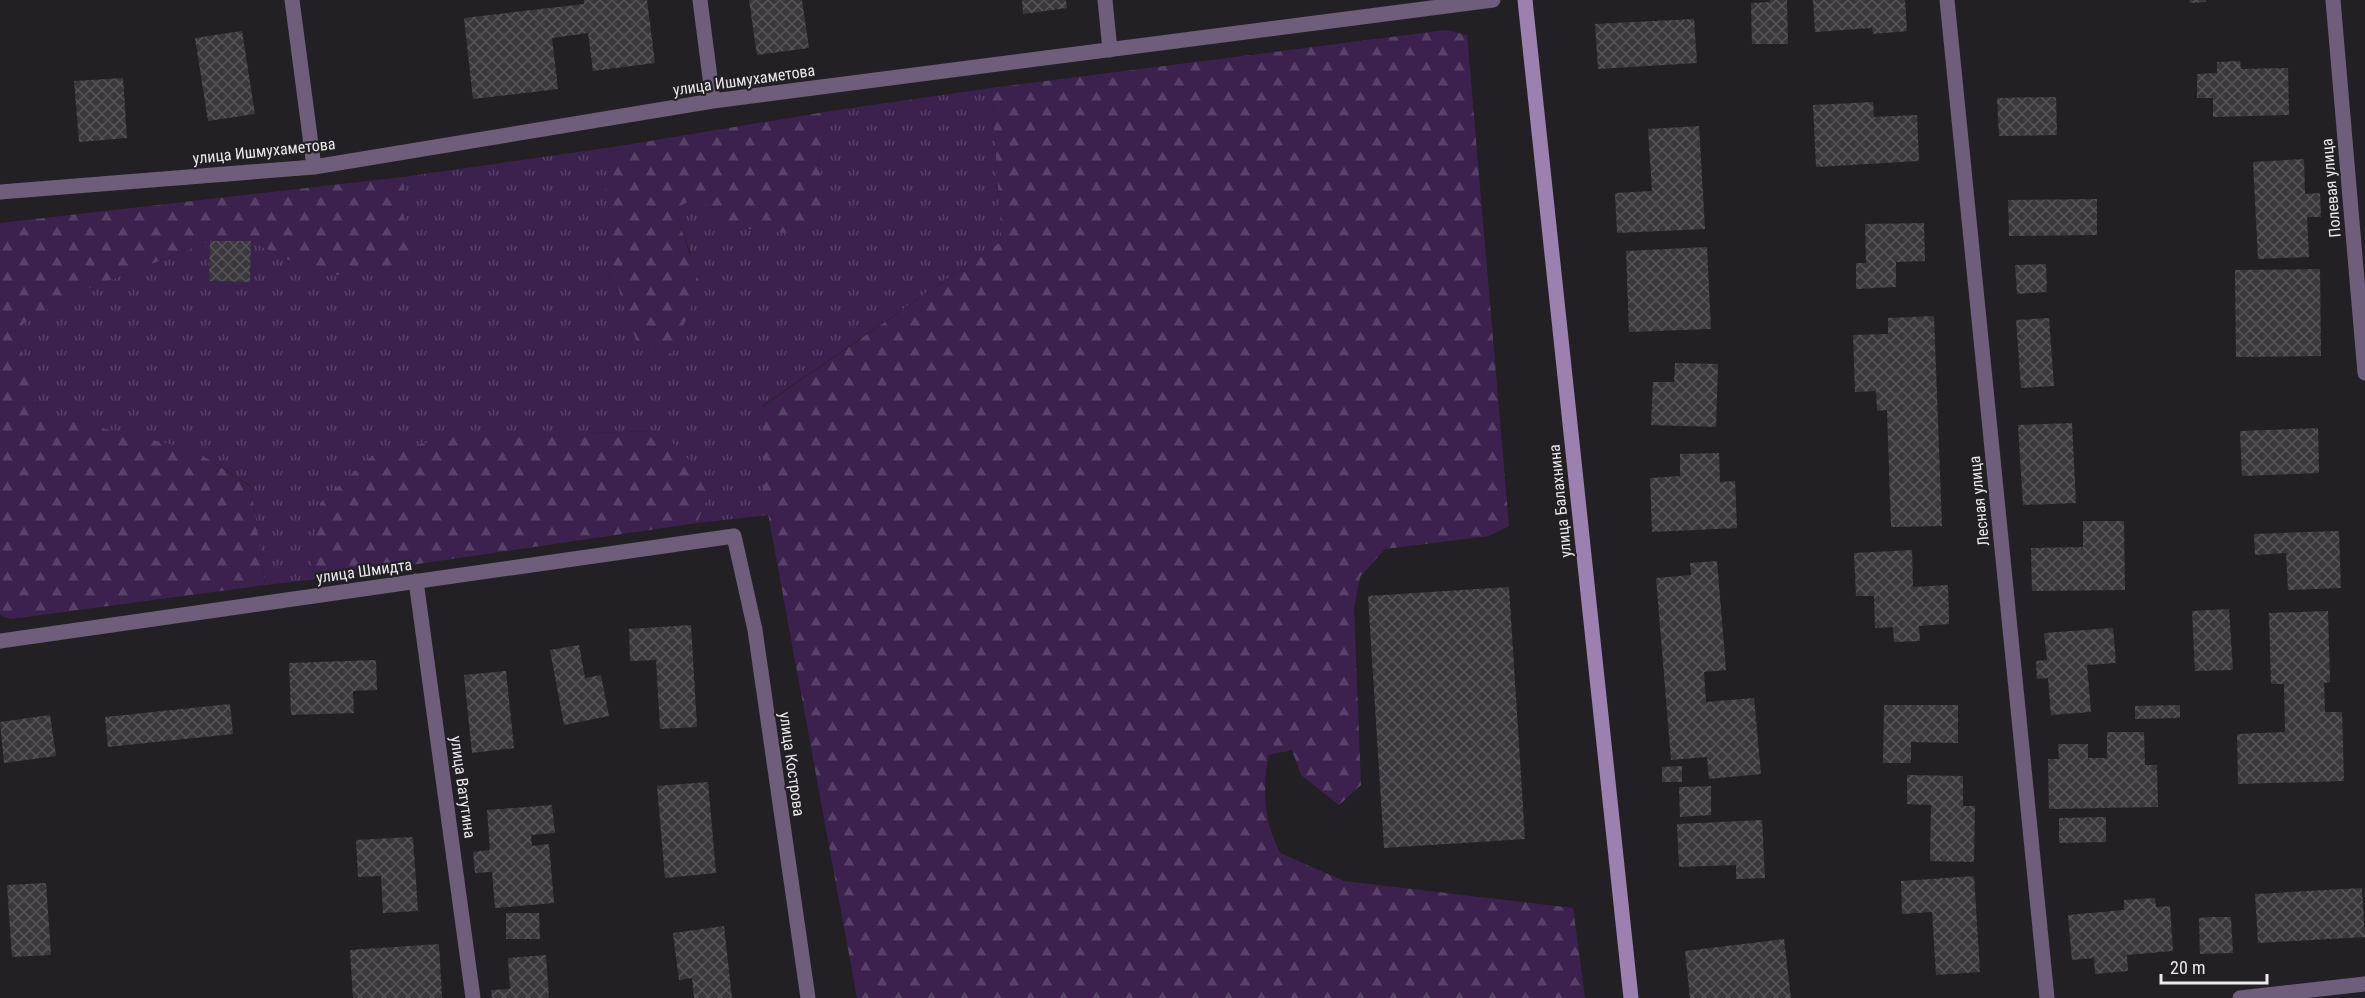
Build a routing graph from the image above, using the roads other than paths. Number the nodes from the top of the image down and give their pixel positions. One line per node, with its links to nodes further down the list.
1 (292, 0): 10 (street)
2 (700, 0): 9 (street)
3 (1105, 0): 8 (street)
4 (1493, 0): 8 (street, улица Ишмухаметова)
5 (1525, 0): 19 (street, улица Балахнина)
6 (1947, 0): 20 (street, Лесная улица)
7 (2333, 0): 12 (street, Полевая улица)
8 (1110, 50): 9 (street, улица Ишмухаметова)
9 (713, 101): 10 (street, улица Ишмухаметова)
10 (314, 166): 11 (street, улица Ишмухаметова)
11 (0, 192)
12 (2365, 373)
13 (734, 536): 14 (street, улица Шмидта); 18 (street, улица Кострова)
14 (416, 581): 15 (street, улица Шмидта); 17 (street, улица Ватутина)
15 (0, 641)
16 (2365, 984): 21 (street)
17 (473, 998)
18 (808, 998)
19 (1631, 998)
20 (2047, 998)
21 (2240, 998)

